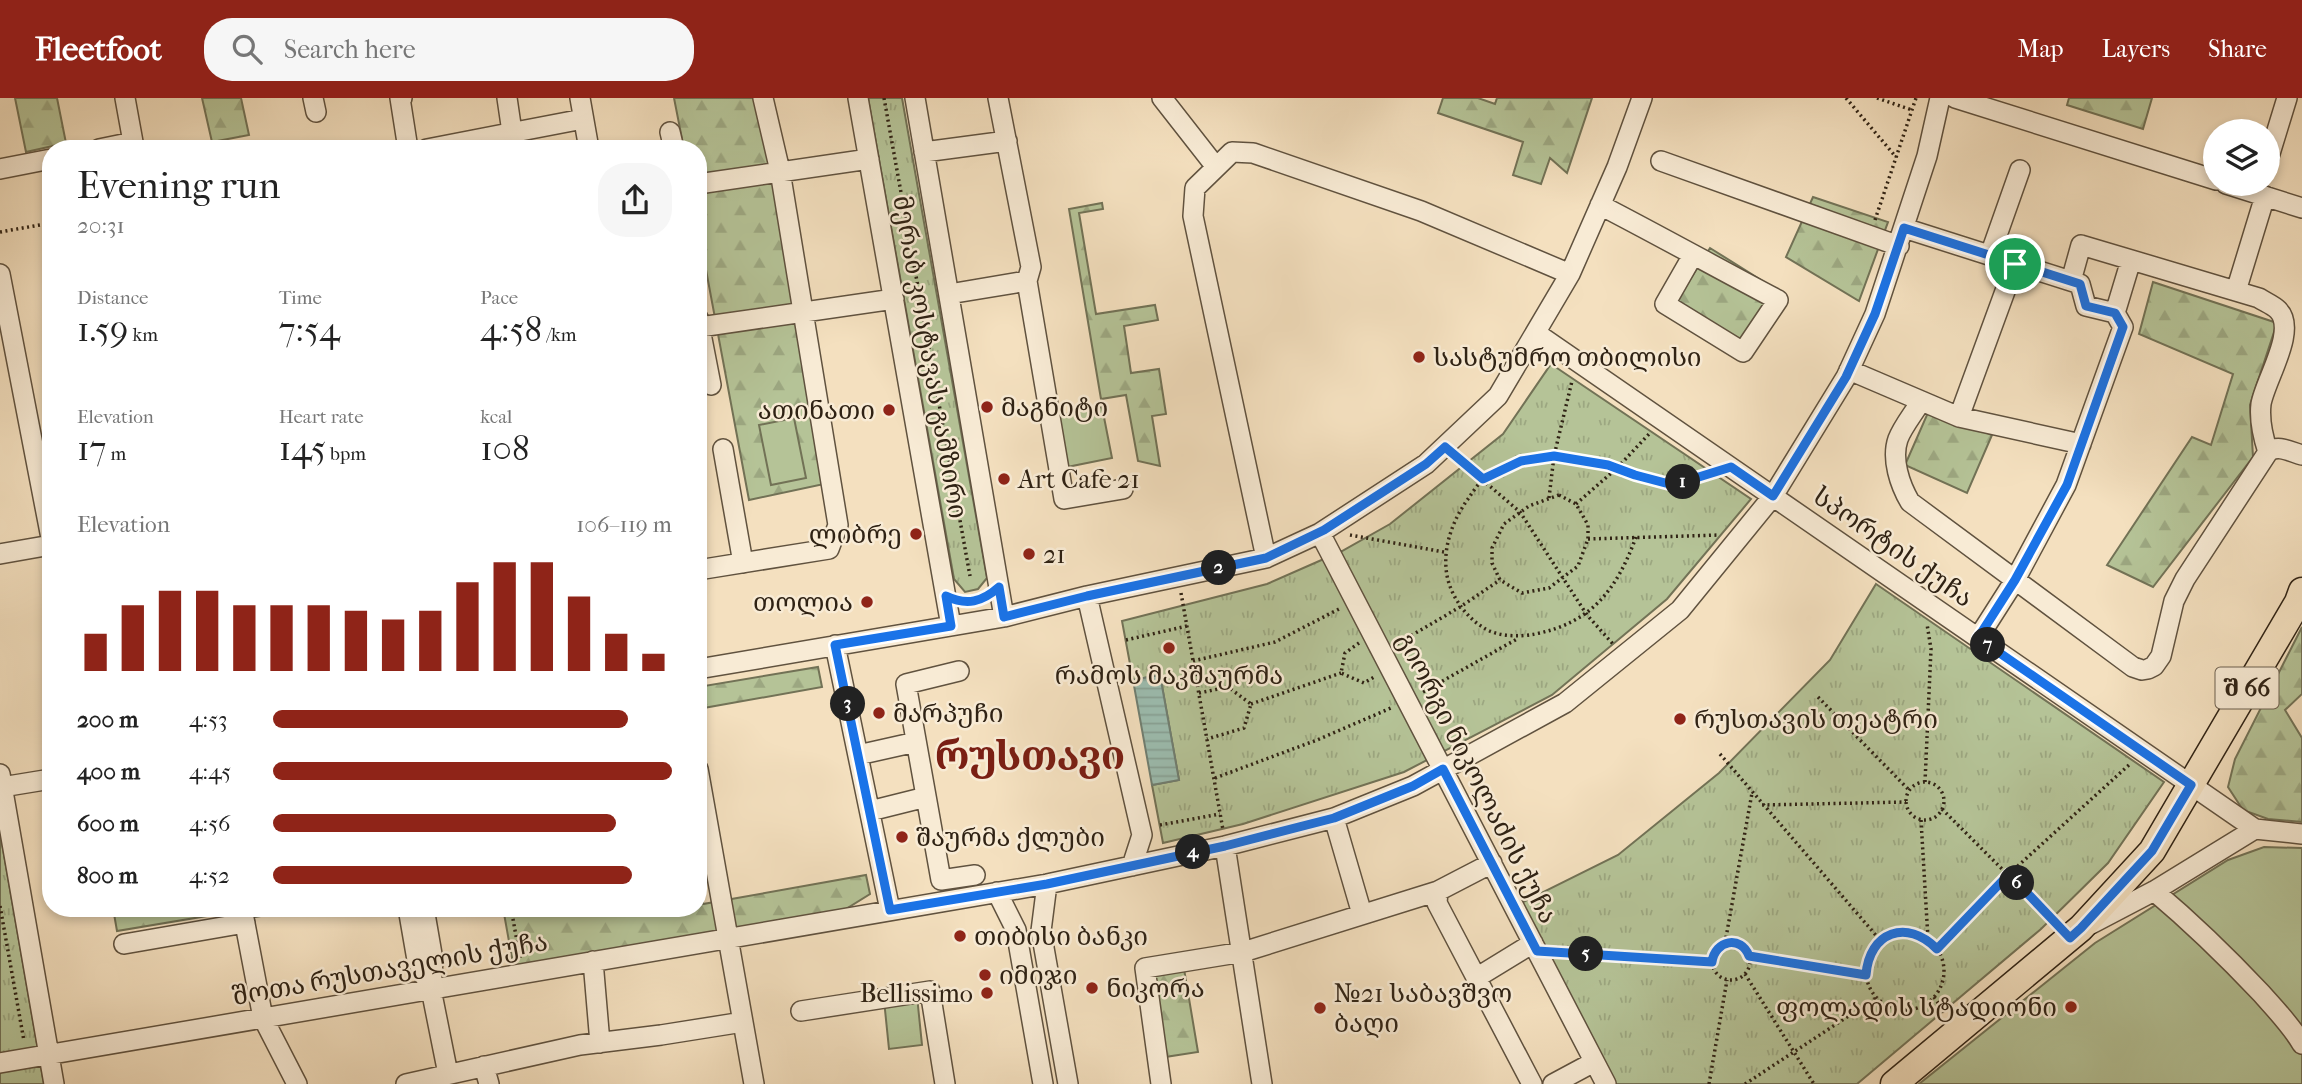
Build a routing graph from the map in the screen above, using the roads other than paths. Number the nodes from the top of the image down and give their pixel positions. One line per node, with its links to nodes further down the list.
1 (125, 98): 17 (street)
2 (402, 98): 18 (street)
3 (507, 98): 16 (street)
4 (580, 98): 14 (street)
5 (763, 98): 29 (street)
6 (858, 98): 23 (street, მერაბ კოსტავას გამზირი)
7 (915, 98): 22 (street, მერაბ კოსტავას გამზირი)
8 (998, 98): 21 (street)
9 (1162, 98): 26 (street)
10 (1642, 98): 34 (street)
11 (1940, 98): 36 (street, შოთა რუსთაველის ქუჩა)
12 (1955, 98): 30 (street)
13 (2287, 98): 15 (street)
14 (583, 119): 16 (street); 20 (street)
15 (2280, 121)
16 (512, 132): 19 (street)
17 (133, 140)
18 (407, 140)
19 (481, 140)
20 (587, 140)
21 (1007, 141): 22 (street); 43 (street)
22 (924, 152): 46 (street, მერაბ კოსტავას გამზირი)
23 (869, 159): 29 (street); 47 (street, მერაბ კოსტავას გამზირი)
24 (42, 161): 27 (street)
25 (1661, 161): 36 (street)
26 (1216, 167): 42 (street); 68 (street)
27 (0, 169)
28 (2020, 170): 38 (street)
29 (779, 171): 31 (street); 48 (street)
30 (2203, 176)
31 (707, 183)
32 (2260, 196): 45 (street)
33 (2273, 196): 35 (street)
34 (1600, 205): 37 (street); 42 (street)
35 (2302, 208)
36 (1901, 237): 38 (street); 54 (street, შოთა რუსთაველის ქუჩა)
37 (1693, 255): 37 (street)
38 (1990, 255): 40 (street)
39 (2131, 260): 44 (street); 45 (street); 49 (street)
40 (2015, 264): 44 (street); 57 (street)
41 (0, 274): 63 (street)
42 (1570, 274): 52 (street)
43 (1027, 281): 46 (street); 62 (street)
44 (2071, 281): 49 (street)
45 (2236, 291): 50 (street)
46 (949, 294): 74 (street, მერაბ კოსტავას გამზირი)
47 (894, 299): 48 (street); 75 (street, მერაბ კოსტავას გამზირი)
48 (803, 312): 51 (street); 69 (street)
49 (2115, 313): 58 (street)
50 (2293, 319): 60 (street)
51 (707, 322)
52 (1536, 333): 64 (street, სპორტის ქუჩა); 65 (street)
53 (707, 364): 55 (street)
54 (1849, 370): 56 (street); 64 (street, შოთა რუსთაველის ქუჩა)
55 (711, 385)
56 (1921, 401): 57 (street); 71 (street)
57 (1959, 417): 58 (street)
58 (2081, 444): 71 (street)
59 (723, 449): 69 (street)
60 (2268, 453): 61 (street); 71 (street)
61 (2302, 455)
62 (1123, 489)
63 (42, 491)
64 (1773, 496): 76 (street, სპორტის ქუჩა); 82 (street, შოთა რუსთაველის ქუჩა)
65 (1322, 532): 68 (street); 82 (street, გიორგი ნიკოლაძის ქუჩა)
66 (42, 547): 67 (street)
67 (0, 554)
68 (1266, 558): 73 (street)
69 (743, 564): 70 (street)
70 (707, 569)
71 (2015, 580): 76 (street)
72 (2302, 591): 85 (main road, შ 66)
73 (1087, 596): 74 (street); 94 (street)
74 (1004, 617): 75 (street)
75 (951, 626): 77 (street)
76 (1978, 638): 85 (street, სპორტის ქუჩა)
77 (835, 645): 78 (street); 81 (street)
78 (707, 667)
79 (959, 671): 80 (street)
80 (916, 742): 81 (street); 86 (street)
81 (859, 755): 87 (street)
82 (1443, 769): 88 (street, შოთა რუსთაველის ქუჩა); 93 (street, გიორგი ნიკოლაძის ქუჩა)
83 (42, 779): 84 (street)
84 (1, 781): 119 (street)
85 (2191, 785): 90 (street, სპორტის ქუჩა); 106 (main road, შ 66)
86 (926, 797): 87 (street); 95 (street)
87 (870, 811): 100 (street)
88 (1334, 818): 92 (street, შოთა რუსთაველის ქუჩა); 101 (street)
89 (707, 819): 107 (street)
90 (2255, 829): 91 (street); 98 (street)
91 (2302, 834)
92 (1225, 846): 94 (street, შოთა რუსთაველის ქუჩა); 110 (street)
93 (1492, 863): 97 (street); 109 (street, გიორგი ნიკოლაძის ქუჩა)
94 (1132, 866): 96 (street, შოთა რუსთაველის ქუჩა)
95 (975, 875)
96 (1047, 884): 99 (street, შოთა რუსთაველის ქუჩა); 130 (street)
97 (1438, 891): 101 (street); 112 (street)
98 (2154, 891): 106 (street); 118 (street)
99 (997, 892): 100 (street, შოთა რუსთაველის ქუჩა); 129 (street)
100 (890, 910): 107 (street, შოთა რუსთაველის ქუჩა)
101 (1362, 914): 110 (street)
102 (240, 917): 108 (street)
103 (244, 917): 115 (street)
104 (410, 917): 113 (street)
105 (426, 917): 113 (street)
106 (2076, 933): 136 (main road, შ 66)
107 (728, 937): 111 (street, შოთა რუსთაველის ქუჩა); 116 (street)
108 (124, 944)
109 (1535, 947): 112 (street); 120 (street, გიორგი ნიკოლაძის ქუჩა)
110 (1243, 952): 131 (street); 132 (street)
111 (593, 961): 113 (street, შოთა რუსთაველის ქუჩა); 117 (street)
112 (1476, 978): 133 (street)
113 (432, 989): 115 (street, შოთა რუსთაველის ქუჩა); 122 (street)
114 (801, 1011): 128 (street)
115 (263, 1018): 119 (street, შოთა რუსთაველის ქუჩა); 125 (street)
116 (743, 1022): 117 (street); 127 (street)
117 (600, 1043): 123 (street)
118 (2302, 1044)
119 (49, 1055): 121 (street, შოთა რუსთაველის ქუჩა); 124 (street)
120 (1594, 1062): 134 (street); 135 (street, გიორგი ნიკოლაძის ქუჩა)
121 (0, 1063)
122 (448, 1074): 123 (street); 126 (street)
123 (487, 1075)
124 (54, 1084)
125 (297, 1084)
126 (406, 1084)
127 (754, 1084)
128 (945, 1084)
129 (1043, 1084)
130 (1068, 1084)
131 (1161, 1084)
132 (1262, 1084)
133 (1532, 1084)
134 (1552, 1084)
135 (1606, 1084)
136 (1894, 1084)

